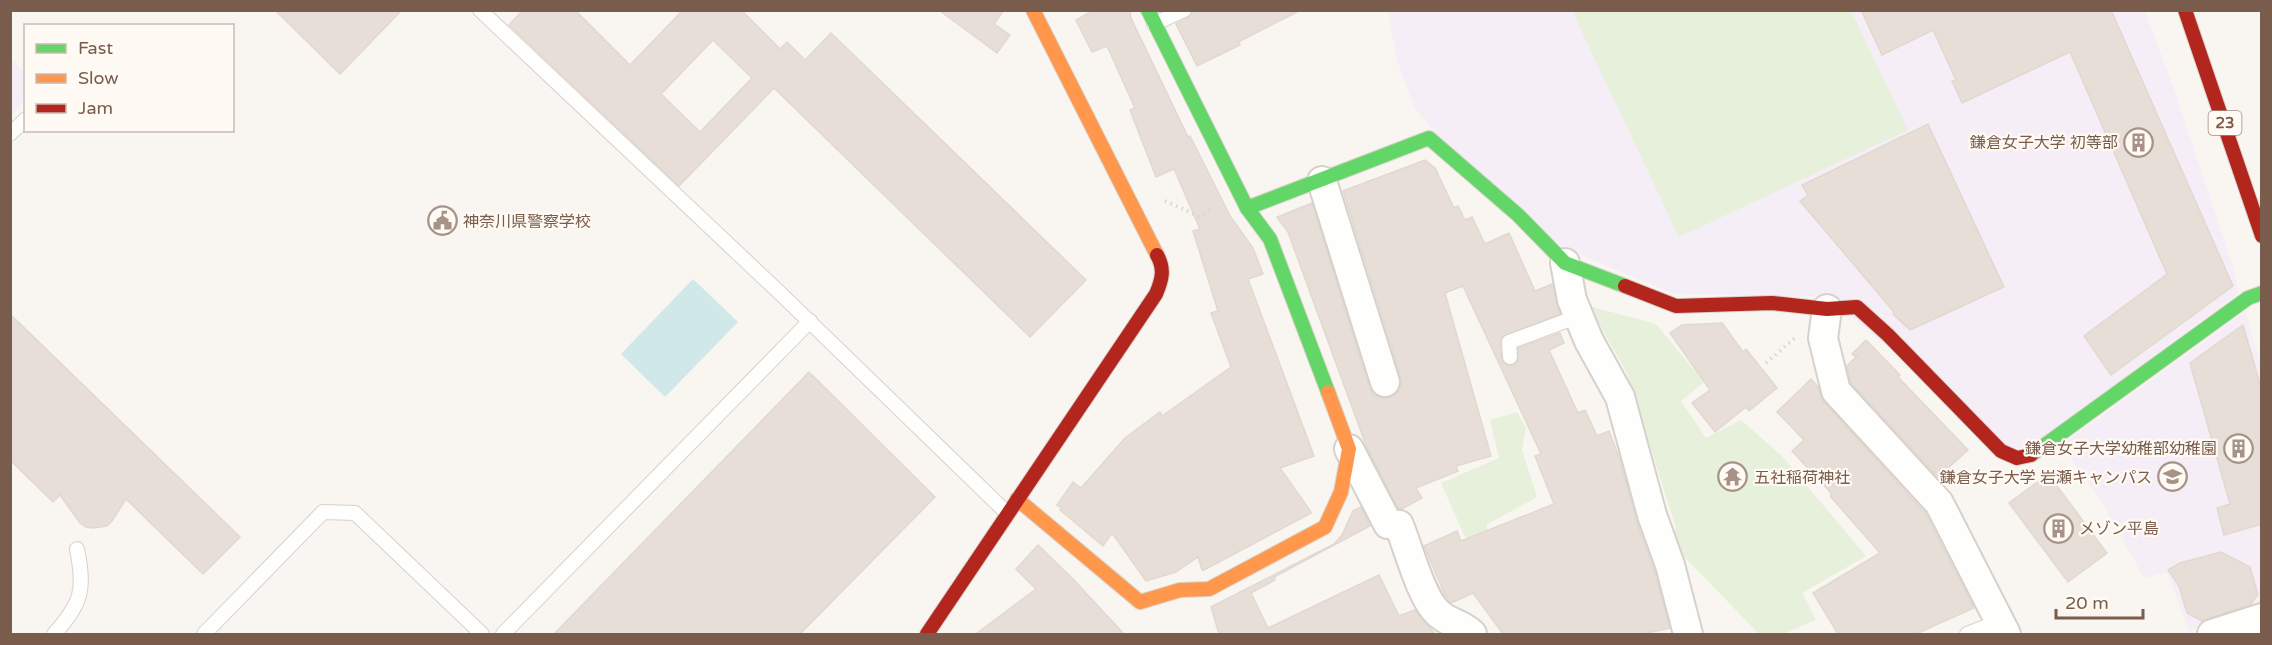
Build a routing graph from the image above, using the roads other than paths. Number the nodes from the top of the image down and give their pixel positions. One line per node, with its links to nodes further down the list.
1 (480, 10): 16 (lane)
2 (1033, 10): 20 (street)
3 (1148, 10): 6 (street)
4 (1184, 10): 6 (lane)
5 (2185, 11): 11 (street, 23)
6 (1154, 24): 10 (street)
7 (24, 121): 8 (lane)
8 (10, 134)
9 (1322, 181): 10 (street); 12 (street); 18 (street)
10 (1244, 202): 19 (street)
11 (2262, 236)
12 (1564, 263): 14 (street); 15 (street)
13 (2262, 293): 14 (street)
14 (1827, 309): 24 (street)
15 (1579, 316): 17 (lane); 31 (street)
16 (810, 321): 21 (lane); 28 (lane)
17 (1510, 357)
18 (1385, 382)
19 (1349, 449): 20 (street); 30 (street)
20 (1017, 499): 21 (street)
21 (1008, 513): 29 (street)
22 (77, 549): 25 (lane)
23 (2262, 618): 33 (street)
24 (2003, 628): 32 (lane)
25 (54, 634)
26 (204, 634): 27 (lane)
27 (482, 634)
28 (503, 634)
29 (927, 634)
30 (1472, 634)
31 (1688, 634)
32 (1966, 634)
33 (2212, 634)

